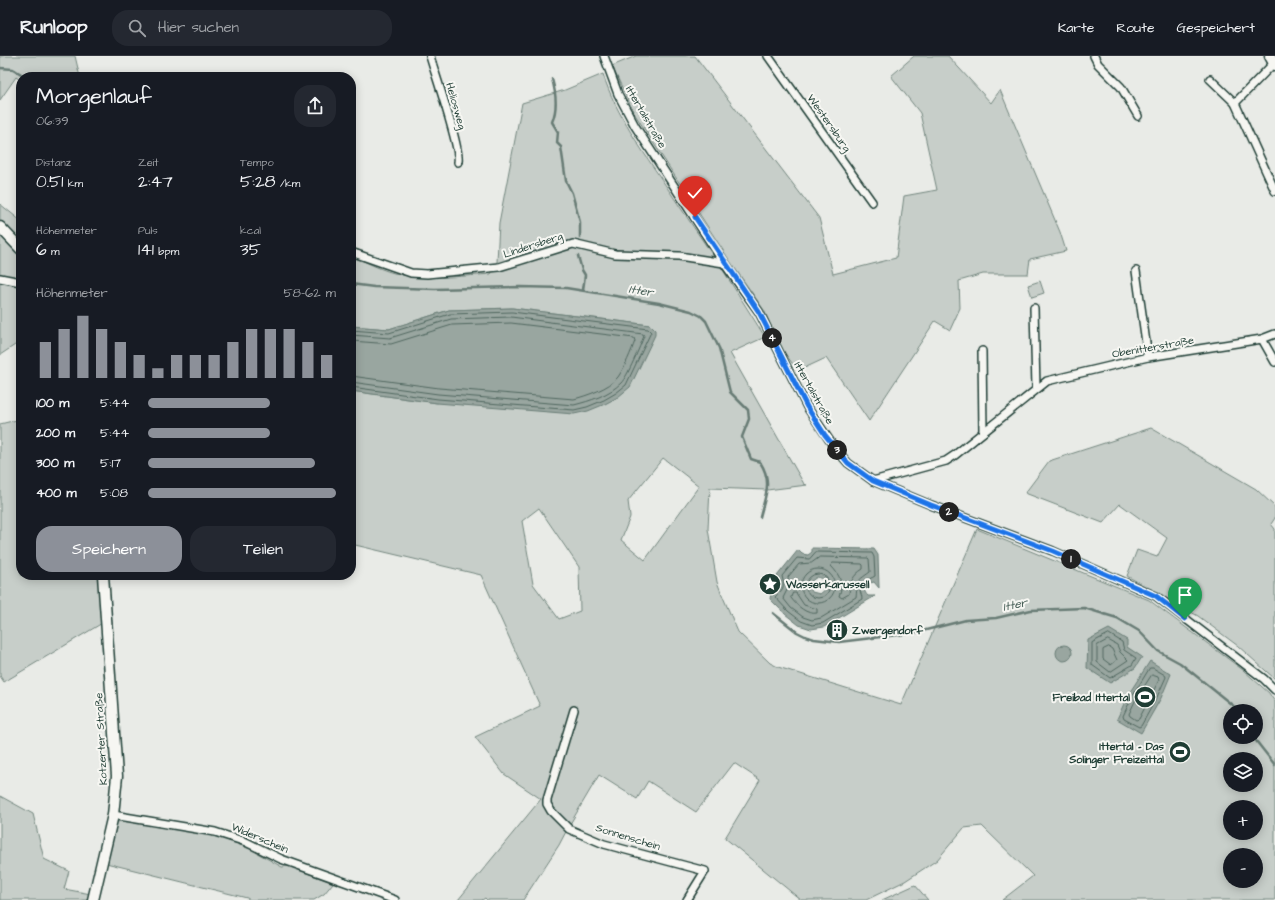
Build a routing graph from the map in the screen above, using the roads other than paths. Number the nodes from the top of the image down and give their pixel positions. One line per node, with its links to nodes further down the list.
1 (430, 56): 9 (street, Heliosweg)
2 (604, 56): 15 (street, Ittertalstraße)
3 (768, 56): 11 (street, Westersburg)
4 (1094, 56): 8 (street)
5 (1273, 61): 7 (street)
6 (1210, 79): 7 (street)
7 (1235, 103): 10 (street)
8 (1138, 116)
9 (458, 162)
10 (1275, 191)
11 (872, 202)
12 (0, 227): 13 (street)
13 (16, 244)
14 (356, 254): 15 (street, Lindersberg)
15 (724, 263): 27 (street, Ittertalstraße)
16 (1136, 271): 23 (street)
17 (0, 278): 18 (street)
18 (16, 281)
19 (1034, 308): 25 (street)
20 (1275, 334): 21 (street, Obenitterstraße)
21 (1262, 339): 23 (street, Obenitterstraße); 24 (street)
22 (982, 350): 26 (street)
23 (1148, 357): 25 (street, Obenitterstraße)
24 (1275, 362)
25 (1036, 388): 26 (street, Obenitterstraße)
26 (983, 432): 27 (street, Obenitterstraße)
27 (873, 481): 29 (street, Ittertalstraße)
28 (103, 580): 31 (street, Kotzerter Straße)
29 (1275, 690)
30 (574, 710): 34 (street, Sonnenschein)
31 (113, 816): 32 (street, Kotzerter Straße); 33 (street, Widerschein)
32 (93, 900)
33 (395, 900)
34 (687, 900)

